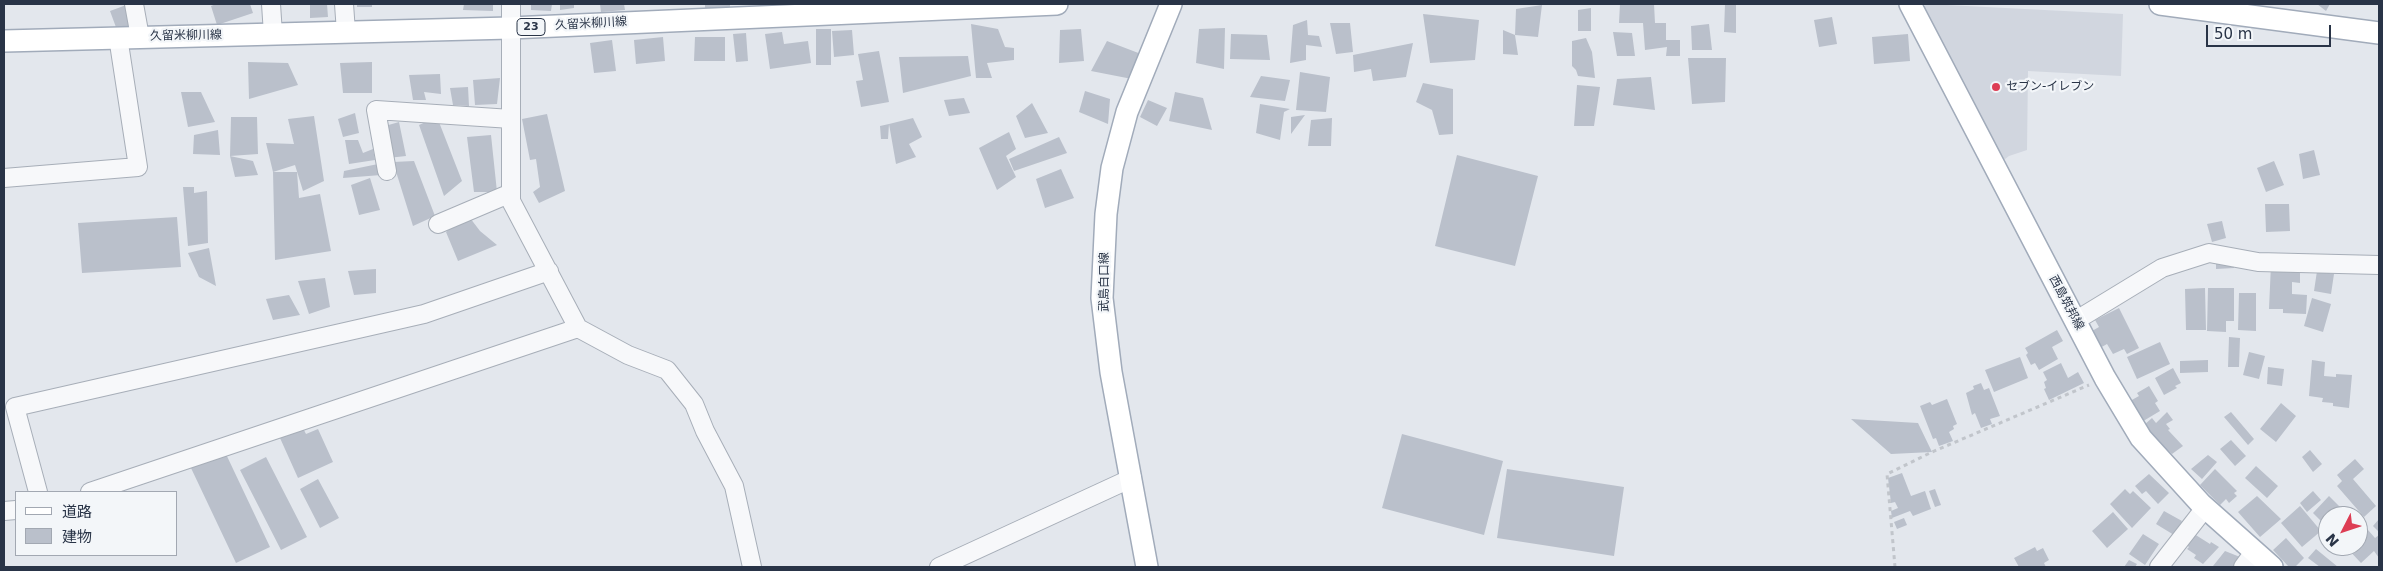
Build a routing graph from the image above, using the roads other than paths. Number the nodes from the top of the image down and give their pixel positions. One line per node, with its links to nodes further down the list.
1 (134, 4): 14 (street)
2 (271, 4): 11 (street)
3 (344, 4): 10 (street)
4 (511, 4): 9 (street)
5 (1058, 4): 9 (main road, 久留米柳川線 / 23)
6 (1172, 4): 25 (main road, 武島白口線)
7 (1910, 4): 23 (main road, 西島筑邦線)
8 (2160, 4): 12 (main road)
9 (510, 28): 10 (main road, 久留米柳川線 / 23); 16 (street)
10 (346, 32): 11 (main road, 久留米柳川線 / 23)
11 (273, 34): 14 (main road, 久留米柳川線 / 23)
12 (2379, 34)
13 (118, 37): 14 (main road, 久留米柳川線 / 23); 15 (main road, 久留米柳川線 / 23); 18 (street)
14 (140, 37)
15 (4, 41)
16 (511, 119): 17 (street); 19 (street)
17 (387, 171)
18 (4, 178)
19 (511, 193): 20 (street); 22 (street)
20 (438, 224)
21 (2379, 265): 23 (street)
22 (549, 271): 24 (street); 26 (street)
23 (2075, 321): 28 (main road, 西島筑邦線)
24 (578, 328): 27 (street); 30 (street)
25 (1132, 478): 31 (street); 32 (main road, 武島白口線)
26 (38, 491)
27 (93, 491)
28 (2205, 508): 29 (main road, 西島筑邦線); 33 (street)
29 (2249, 559): 34 (main road, 西島筑邦線)
30 (752, 567)
31 (939, 567)
32 (1147, 567)
33 (2160, 567)
34 (2272, 567)

